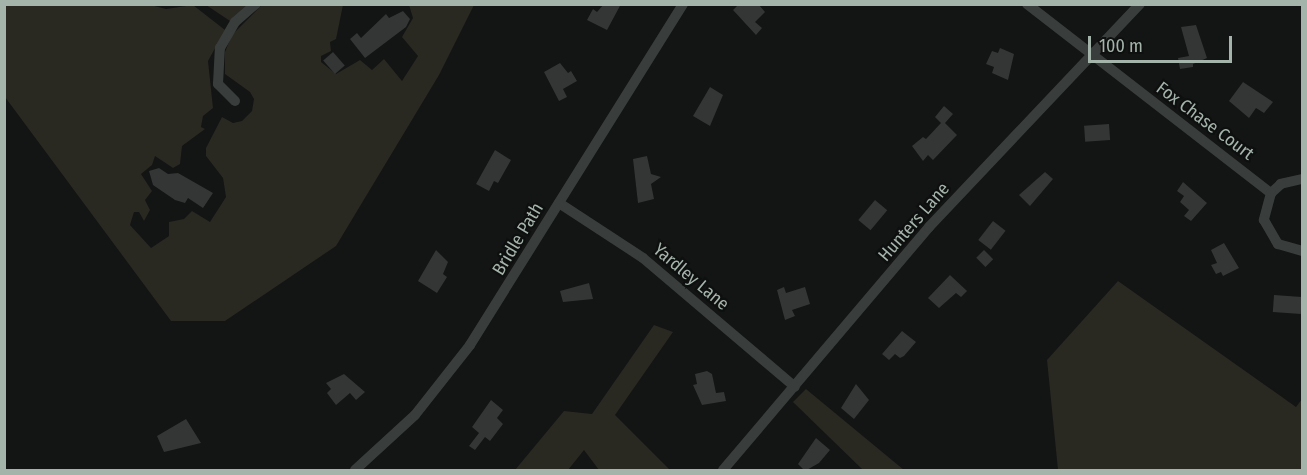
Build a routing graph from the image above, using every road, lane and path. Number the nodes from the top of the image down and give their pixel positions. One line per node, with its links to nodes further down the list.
1 (256, 4): 6 (street)
2 (683, 4): 9 (street, Bridle Path)
3 (1027, 4): 5 (street, Fox Chase Court)
4 (1140, 4): 5 (street, Hunters Lane)
5 (1090, 54): 8 (street, Fox Chase Court); 11 (street, Hunters Lane)
6 (235, 101)
7 (1302, 180): 8 (street)
8 (1271, 193): 10 (street)
9 (559, 203): 11 (street, Yardley Lane); 12 (street, Bridle Path)
10 (1302, 251)
11 (795, 387): 13 (street, Hunters Lane)
12 (355, 471)
13 (723, 471)

